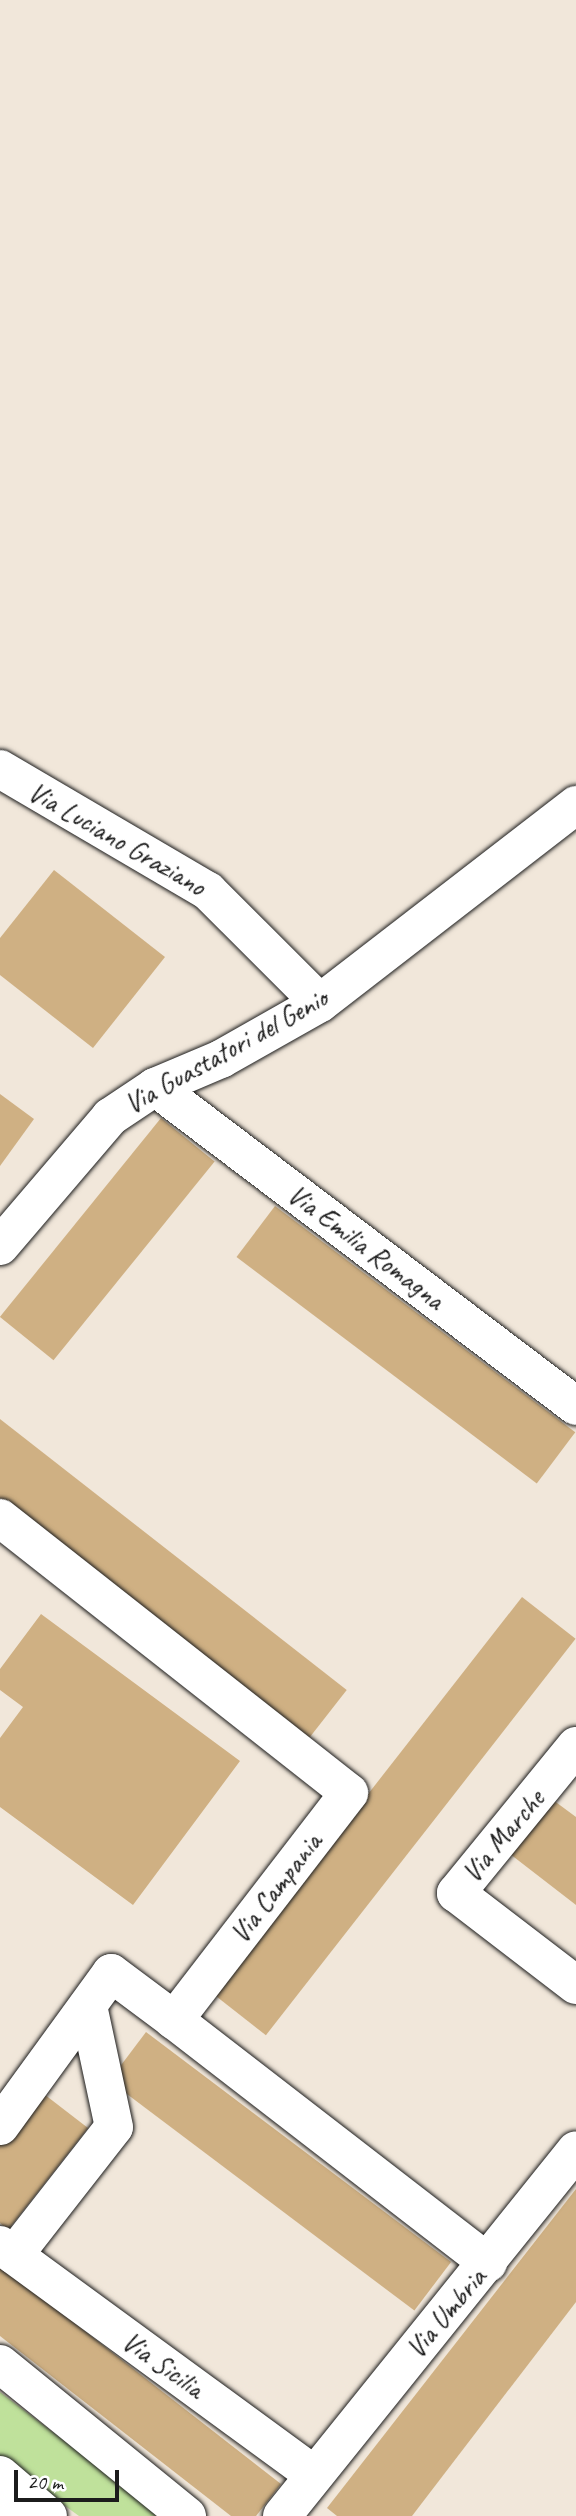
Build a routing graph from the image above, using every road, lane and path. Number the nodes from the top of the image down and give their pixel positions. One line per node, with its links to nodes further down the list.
1 (0, 769): 3 (street, Via Luciano Graziano)
2 (576, 805): 3 (street, Via Guastatori del Genio)
3 (320, 1003): 4 (street, Via Guastatori del Genio)
4 (155, 1087): 5 (street, Via Guastatori del Genio); 6 (street, Via Emilia Romagna)
5 (0, 1246)
6 (576, 1406)
7 (0, 1518): 11 (street, Via Campania)
8 (570, 1766): 9 (street, Via Marche)
9 (576, 1985)
10 (88, 2006): 11 (street); 12 (street); 14 (street, Via Sicilia)
11 (174, 2020): 15 (street)
12 (0, 2126)
13 (576, 2150): 15 (street, Via Umbria)
14 (7, 2250): 17 (street, Via Sicilia)
15 (488, 2263): 17 (street, Via Umbria)
16 (0, 2364): 23 (street)
17 (313, 2474): 20 (street, Via Umbria)
18 (0, 2475): 22 (street)
19 (0, 2512): 21 (street)
20 (292, 2513)
21 (4, 2516)
22 (48, 2516)
23 (187, 2516)

